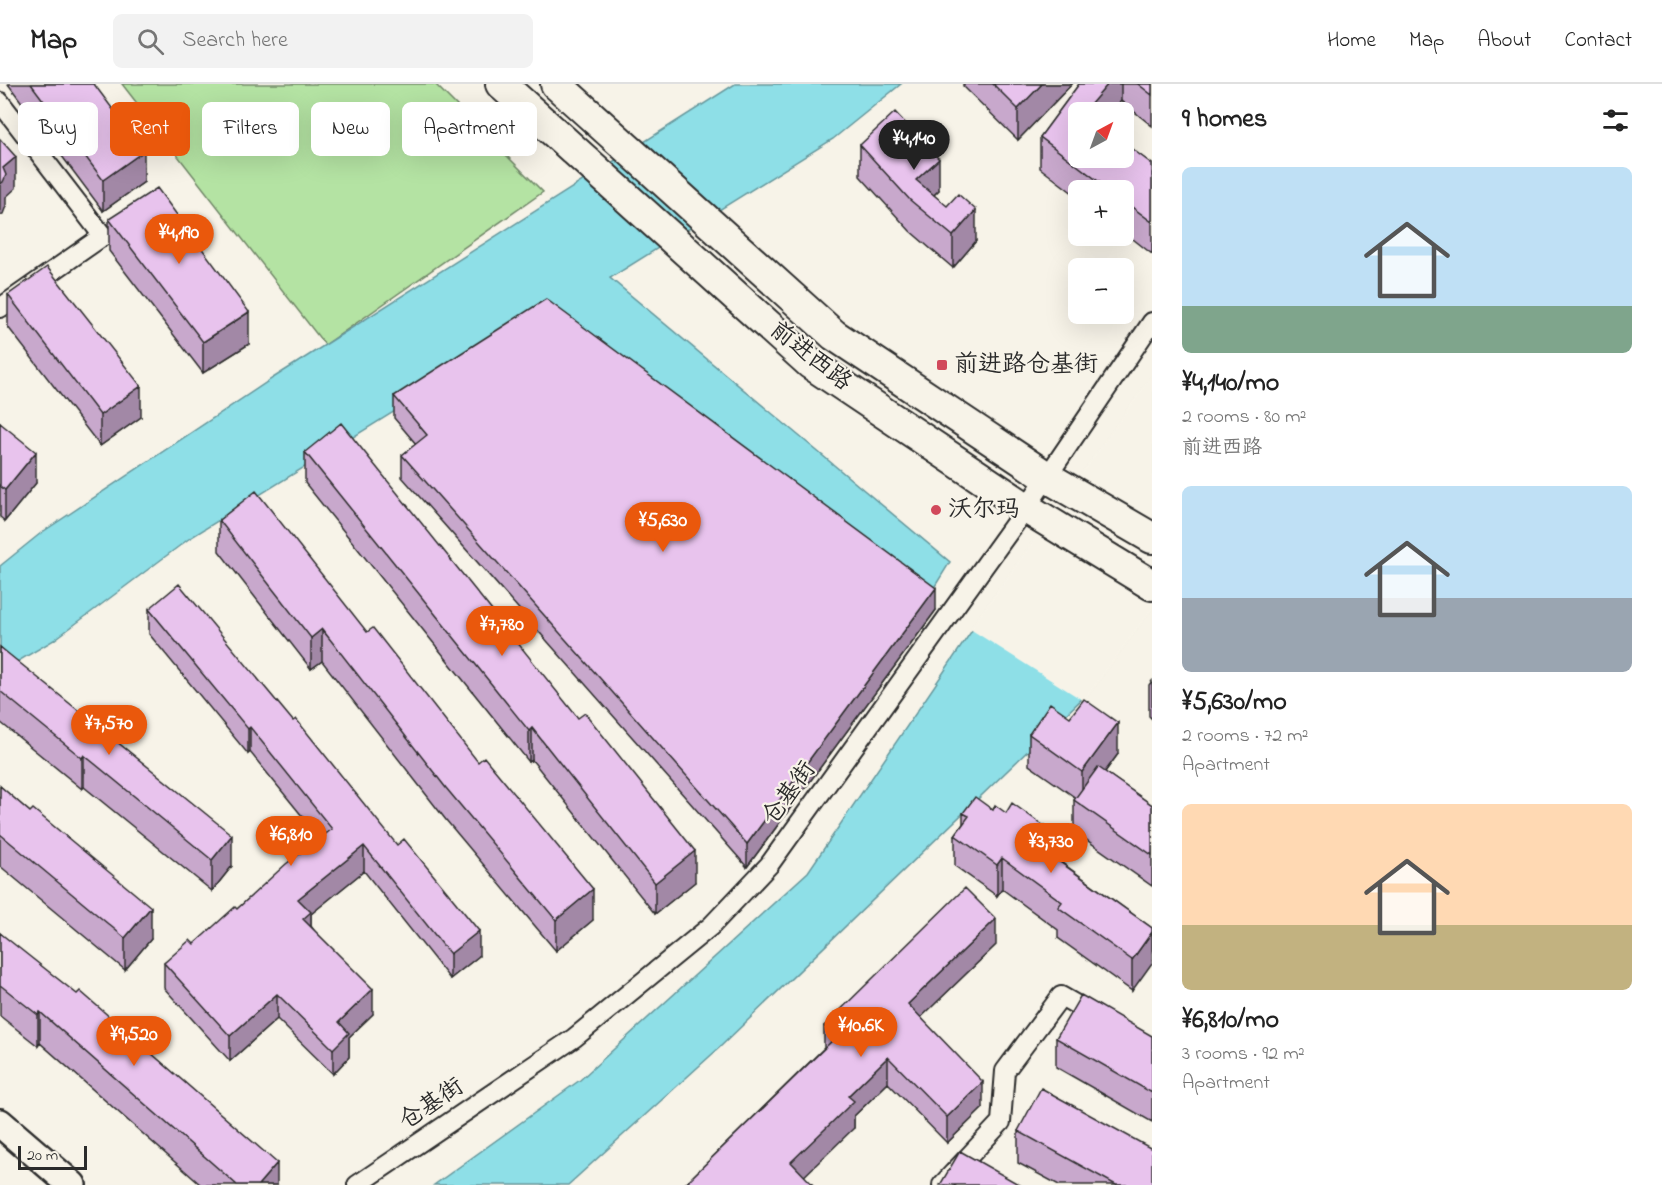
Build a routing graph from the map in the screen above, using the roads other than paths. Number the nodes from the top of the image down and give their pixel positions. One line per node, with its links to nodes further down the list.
1 (501, 84): 7 (main road, 前进西路)
2 (556, 84): 6 (main road, 前进西路)
3 (0, 102): 4 (street)
4 (0, 308)
5 (1152, 322): 6 (street, 仓基街)
6 (1056, 483): 7 (street, 仓基街); 8 (main road, 前进西路)
7 (1035, 513): 9 (main road, 前进西路); 13 (street, 仓基街)
8 (1152, 538)
9 (1152, 585)
10 (1112, 1025): 14 (street)
11 (0, 1123): 12 (street)
12 (72, 1185)
13 (357, 1185)
14 (942, 1185)

